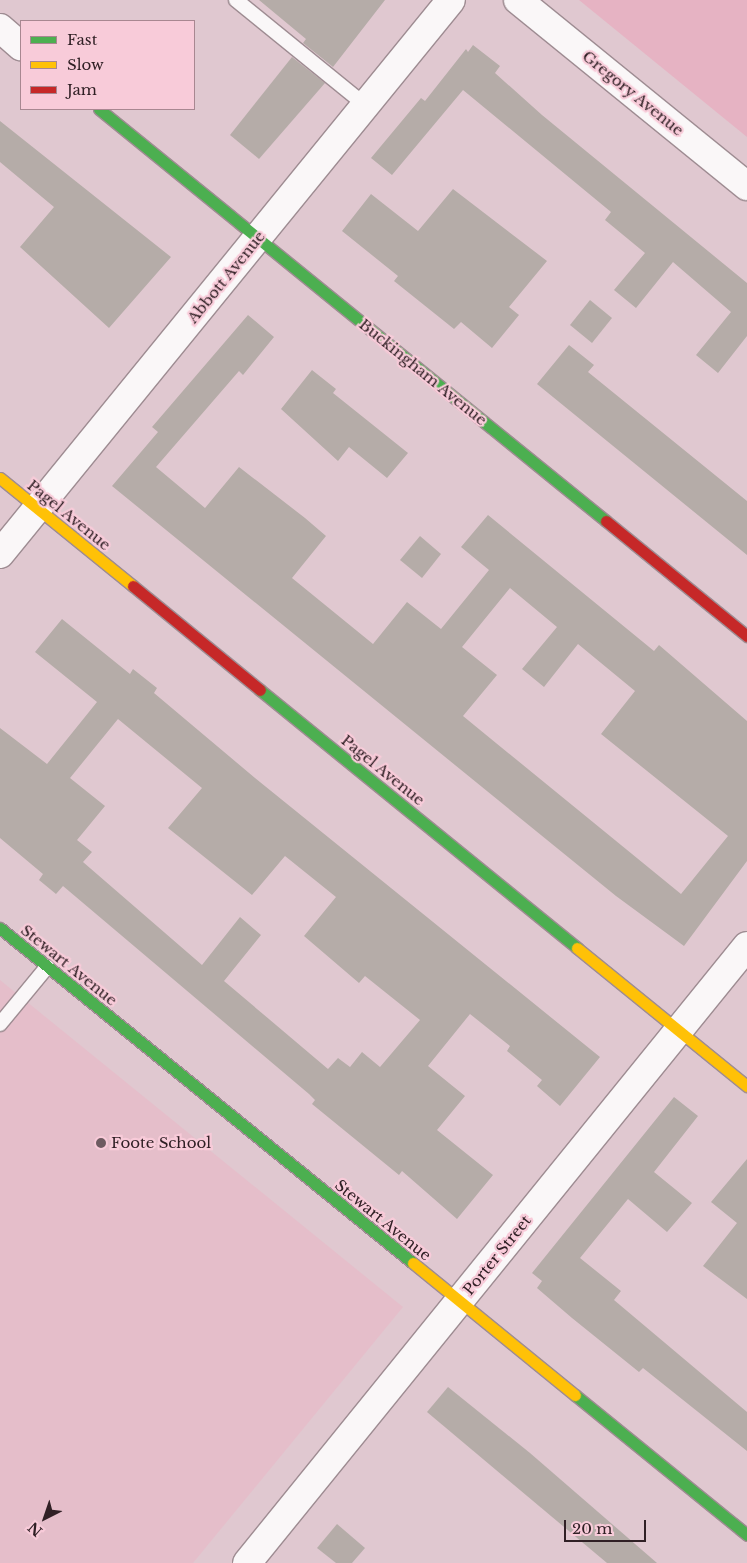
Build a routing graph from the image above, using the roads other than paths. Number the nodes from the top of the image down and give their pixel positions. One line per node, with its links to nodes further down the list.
1 (236, 0): 6 (lane)
2 (451, 0): 6 (street, Abbott Avenue)
3 (518, 0): 8 (street, Gregory Avenue)
4 (0, 28): 5 (street)
5 (20, 45)
6 (365, 106): 9 (street, Abbott Avenue)
7 (100, 110): 9 (street, Buckingham Avenue)
8 (747, 186)
9 (258, 238): 11 (street, Abbott Avenue); 13 (street, Buckingham Avenue)
10 (0, 478): 11 (street, Pagel Avenue)
11 (37, 509): 12 (street, Abbott Avenue); 18 (street, Pagel Avenue)
12 (0, 554)
13 (747, 636)
14 (0, 928): 16 (street, Stewart Avenue)
15 (747, 946): 18 (street, Porter Street)
16 (47, 967): 17 (lane); 20 (street, Stewart Avenue)
17 (0, 1024)
18 (679, 1030): 19 (street, Pagel Avenue); 20 (street, Porter Street)
19 (747, 1086)
20 (460, 1301): 21 (street, Stewart Avenue); 22 (street, Porter Street)
21 (747, 1535)
22 (247, 1563)

